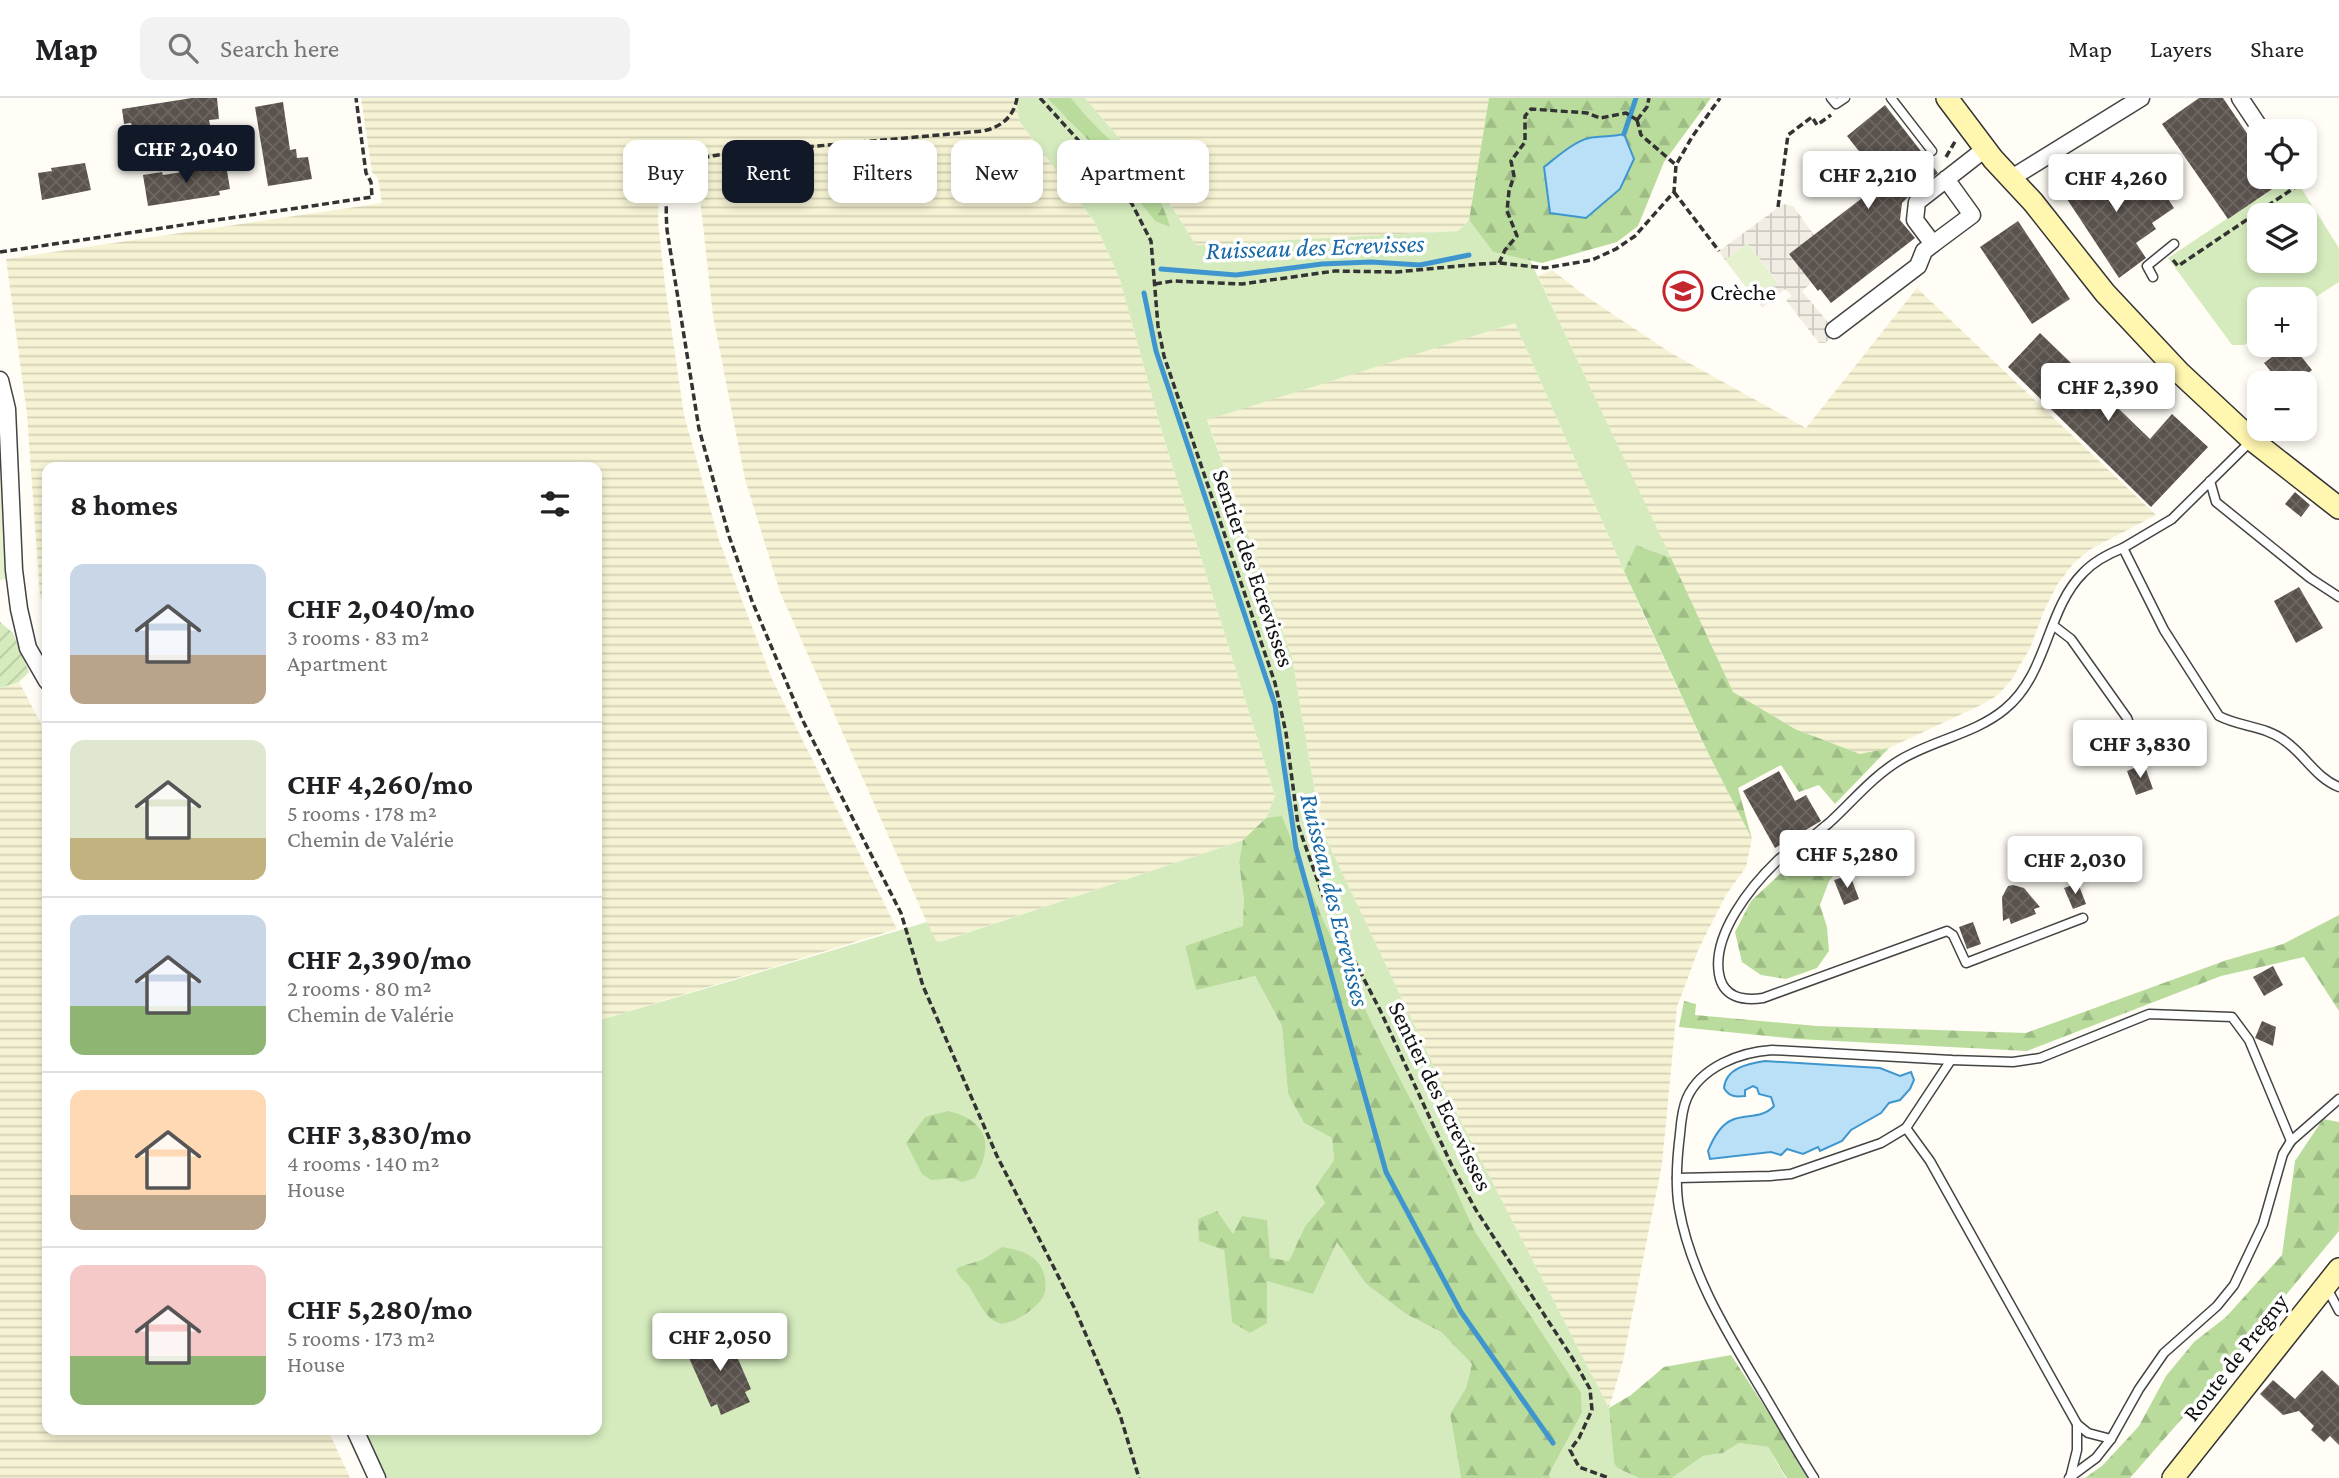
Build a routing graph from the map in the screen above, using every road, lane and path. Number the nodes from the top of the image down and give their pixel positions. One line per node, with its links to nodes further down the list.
1 (356, 98): 27 (path)
2 (1017, 98): 56 (path)
3 (1040, 98): 30 (path, Sentier des Ecrevisses)
4 (1649, 98): 14 (path)
5 (1831, 98): 6 (lane)
6 (1845, 98)
7 (1891, 98): 16 (lane)
8 (1947, 98): 15 (street)
9 (2141, 98): 18 (street)
10 (2241, 98): 13 (street)
11 (1721, 99): 17 (path)
12 (1831, 114): 22 (path)
13 (2254, 119)
14 (1637, 120): 17 (path); 28 (path)
15 (1985, 149): 18 (street); 19 (street)
16 (1932, 151)
17 (1676, 165): 21 (path)
18 (2010, 178): 33 (street)
19 (1946, 179): 23 (street); 23 (street)
20 (2293, 189): 26 (path)
21 (1674, 192): 25 (path); 28 (path)
22 (1778, 207)
23 (1933, 244): 31 (street)
24 (2174, 244): 26 (lane)
25 (1719, 251)
26 (2167, 251): 29 (lane)
27 (0, 253)
28 (1499, 263): 30 (path)
29 (2152, 276)
30 (1155, 284): 57 (path, Sentier des Ecrevisses)
31 (1834, 330)
32 (0, 380): 41 (street)
33 (2247, 435)
34 (2251, 441): 36 (lane)
35 (2253, 441): 37 (street)
36 (2210, 481): 38 (lane); 39 (lane)
37 (2339, 508)
38 (2123, 548): 40 (lane); 43 (lane)
39 (2339, 597)
40 (2054, 626): 42 (lane); 44 (lane)
41 (42, 672)
42 (2140, 753)
43 (2339, 787)
44 (2083, 918)
45 (1951, 1060): 47 (lane); 48 (lane); 49 (lane)
46 (2339, 1099): 48 (lane)
47 (1906, 1128): 49 (lane); 52 (lane)
48 (2291, 1141): 54 (lane)
49 (1678, 1178): 58 (lane)
50 (2332, 1277): 51 (lane); 60 (street, Route de Pregny)
51 (2339, 1311)
52 (2077, 1424): 54 (lane); 59 (lane)
53 (357, 1435): 55 (street)
54 (2111, 1439): 59 (lane)
55 (377, 1478)
56 (1139, 1478)
57 (1609, 1478)
58 (1814, 1478)
59 (2069, 1478)
60 (2173, 1478)

